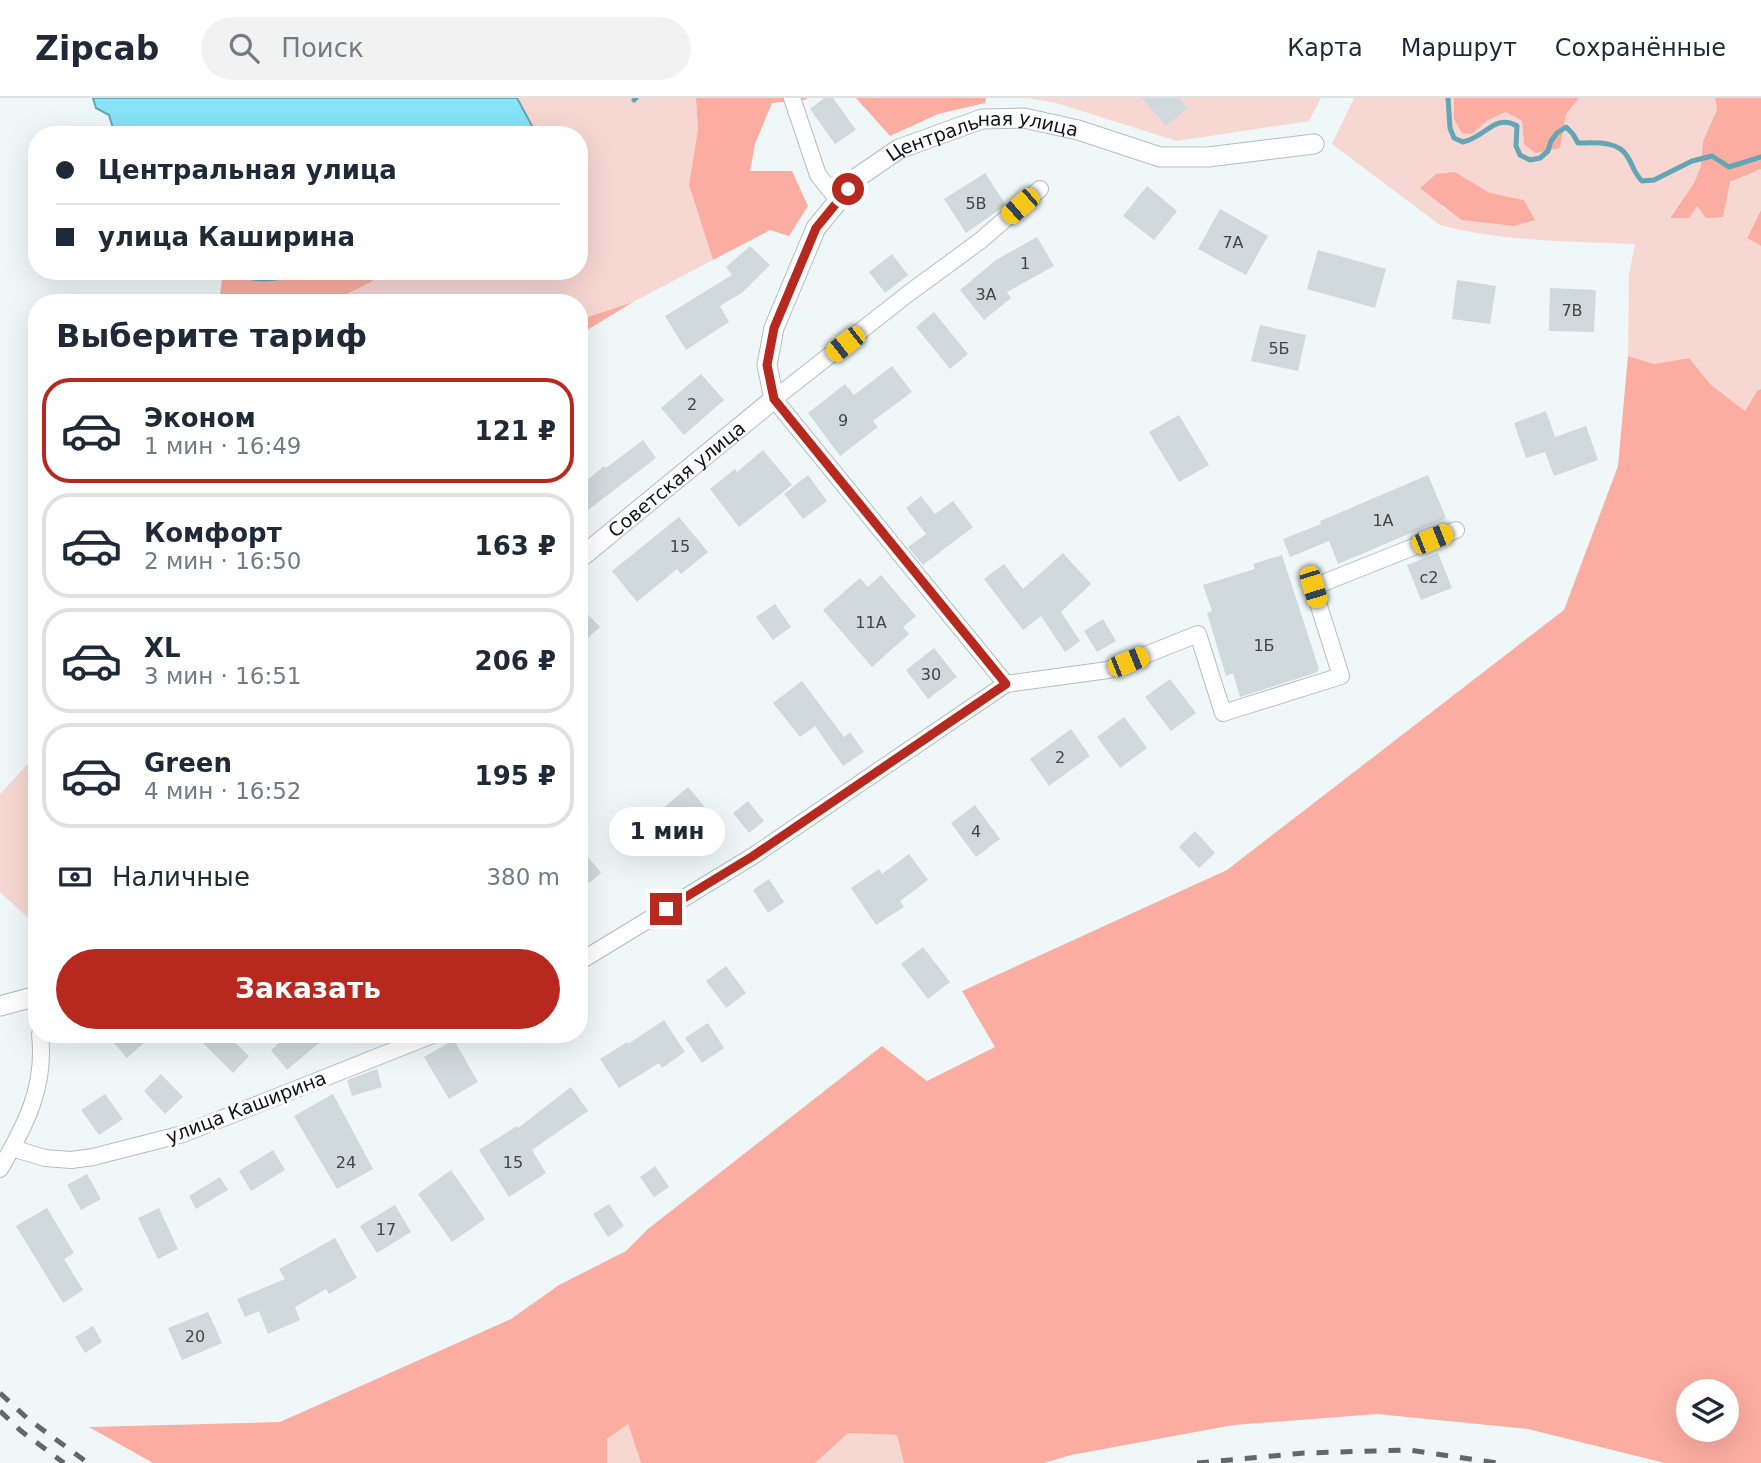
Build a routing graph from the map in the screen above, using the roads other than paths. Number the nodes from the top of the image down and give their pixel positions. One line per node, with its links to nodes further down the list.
1 (792, 98): 4 (street)
2 (1314, 144): 4 (street, Центральная улица)
3 (1040, 189): 5 (street)
4 (838, 200): 5 (street, Центральная улица)
5 (774, 399): 7 (street, Советская улица); 8 (street)
6 (1455, 530): 8 (street)
7 (588, 552)
8 (1006, 684): 9 (street)
9 (588, 957)
10 (28, 998): 11 (street)
11 (0, 1006)
12 (41, 1043): 14 (street)
13 (412, 1043): 14 (street, улица Каширина)
14 (12, 1147): 15 (street)
15 (0, 1169)

